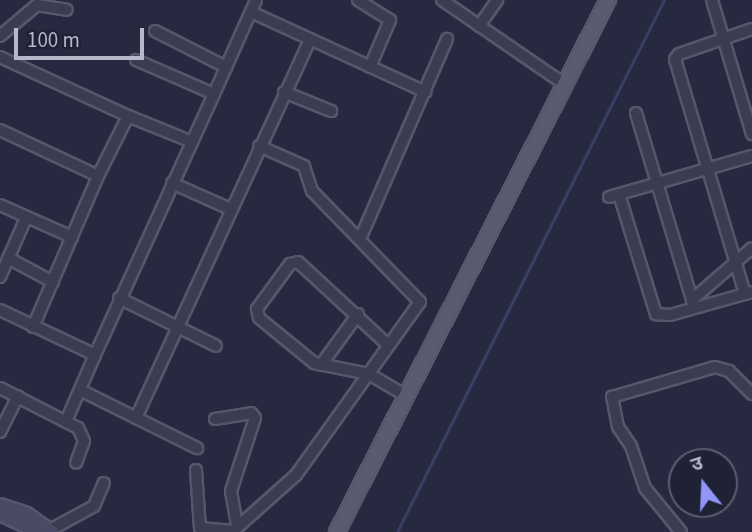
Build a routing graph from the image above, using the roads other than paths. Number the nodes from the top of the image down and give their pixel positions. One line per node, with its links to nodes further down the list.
1 (358, 0): 18 (street)
2 (442, 0): 8 (street)
3 (497, 0): 8 (street)
4 (608, 0): 19 (main road)
5 (712, 0): 12 (street)
6 (252, 4): 14 (street); 17 (street)
7 (67, 10): 11 (street)
8 (479, 26): 19 (street)
9 (752, 29): 12 (street)
10 (155, 31): 17 (street)
11 (0, 36)
12 (724, 37): 27 (street); 31 (street)
13 (447, 39): 21 (street)
14 (310, 40): 18 (street); 20 (street)
15 (0, 57): 25 (street)
16 (136, 60): 22 (street)
17 (226, 66): 22 (street)
18 (370, 67): 21 (street)
19 (564, 84): 61 (main road)
20 (284, 92): 23 (street); 29 (street)
21 (426, 92): 39 (street)
22 (214, 94): 28 (street)
23 (331, 111)
24 (636, 113): 34 (street)
25 (128, 116): 28 (street); 32 (street)
26 (0, 130): 32 (street)
27 (752, 134)
28 (192, 142): 33 (street)
29 (259, 146): 36 (street); 39 (street)
30 (752, 156): 31 (street)
31 (708, 169): 34 (street); 42 (street)
32 (98, 176): 38 (street)
33 (172, 183): 36 (street); 46 (street)
34 (658, 183): 47 (street); 47 (street)
35 (0, 205): 37 (street)
36 (230, 209): 51 (street)
37 (26, 218): 38 (street); 41 (street)
38 (72, 237): 44 (street)
39 (361, 237): 52 (street)
40 (752, 248): 42 (street)
41 (8, 258): 43 (street); 44 (street)
42 (735, 264): 45 (street); 47 (street)
43 (0, 277)
44 (52, 282): 50 (street)
45 (748, 293): 47 (street)
46 (119, 298): 51 (street); 54 (street)
47 (693, 305)
48 (0, 310): 50 (street)
49 (358, 314): 52 (street); 55 (street); 55 (street)
50 (33, 327): 54 (street)
51 (177, 327): 53 (street); 62 (street)
52 (388, 345): 56 (street)
53 (216, 346)
54 (94, 355): 58 (street)
55 (321, 365): 56 (street)
56 (369, 374): 61 (street); 72 (street)
57 (0, 388): 60 (street)
58 (80, 390): 62 (street); 63 (street)
59 (752, 394): 75 (street)
60 (18, 396): 63 (street); 65 (street)
61 (408, 397): 74 (main road)
62 (136, 418): 66 (street)
63 (67, 419): 67 (street)
64 (215, 419): 72 (street)
65 (0, 432)
66 (197, 448)
67 (76, 463)
68 (196, 470): 72 (street)
69 (104, 483): 73 (street)
70 (0, 505): 73 (main road)
71 (0, 514): 73 (main road)
72 (234, 530)
73 (47, 531)
74 (337, 532)
75 (681, 532)

